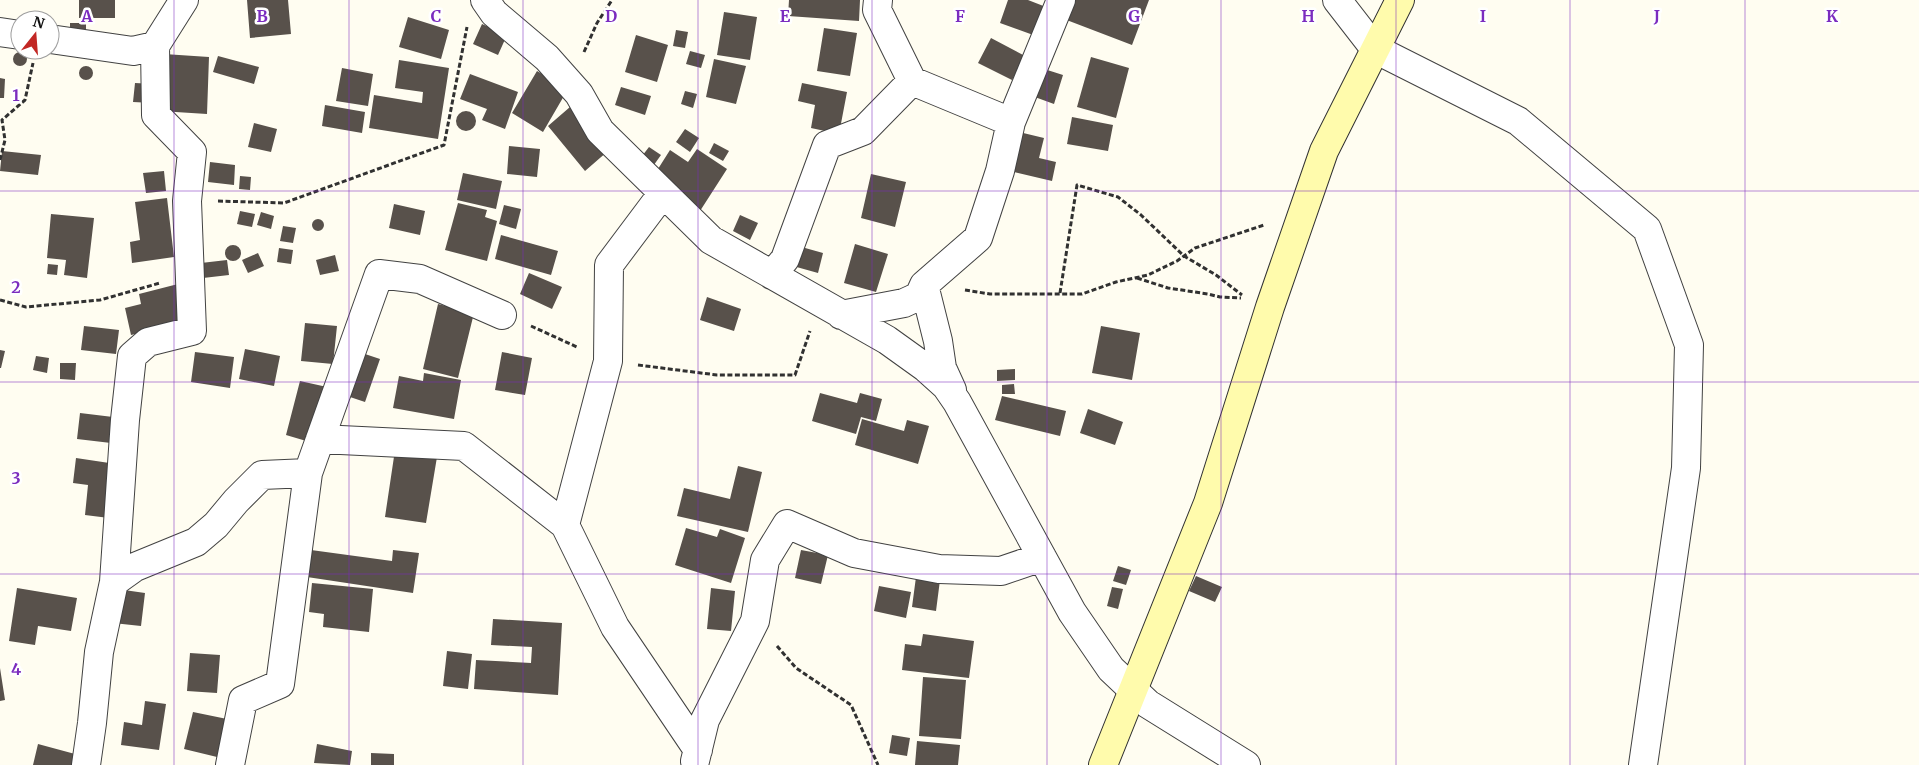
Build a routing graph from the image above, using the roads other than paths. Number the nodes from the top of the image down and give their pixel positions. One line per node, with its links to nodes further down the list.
1 (184, 0): 7 (street)
2 (485, 0): 12 (street)
3 (878, 0): 10 (street)
4 (1061, 0): 11 (street)
5 (1337, 0): 9 (street)
6 (1400, 0): 9 (street)
7 (156, 46): 8 (street); 22 (street)
8 (60, 49)
9 (1375, 49): 23 (street); 29 (street)
10 (912, 81): 11 (street); 13 (street)
11 (1011, 122): 14 (street)
12 (663, 192): 13 (street); 20 (street)
13 (772, 275): 15 (street)
14 (924, 285): 15 (street); 17 (street)
15 (841, 315): 17 (street)
16 (502, 316): 18 (street)
17 (957, 402): 21 (street)
18 (320, 439): 19 (street); 20 (street)
19 (308, 473): 22 (street); 26 (street)
20 (564, 525): 24 (street)
21 (1042, 557): 23 (street); 24 (street)
22 (114, 582): 25 (street)
23 (1133, 690): 27 (street); 28 (street)
24 (696, 758)
25 (86, 765)
26 (230, 765)
27 (1103, 765)
28 (1246, 765)
29 (1643, 765)

